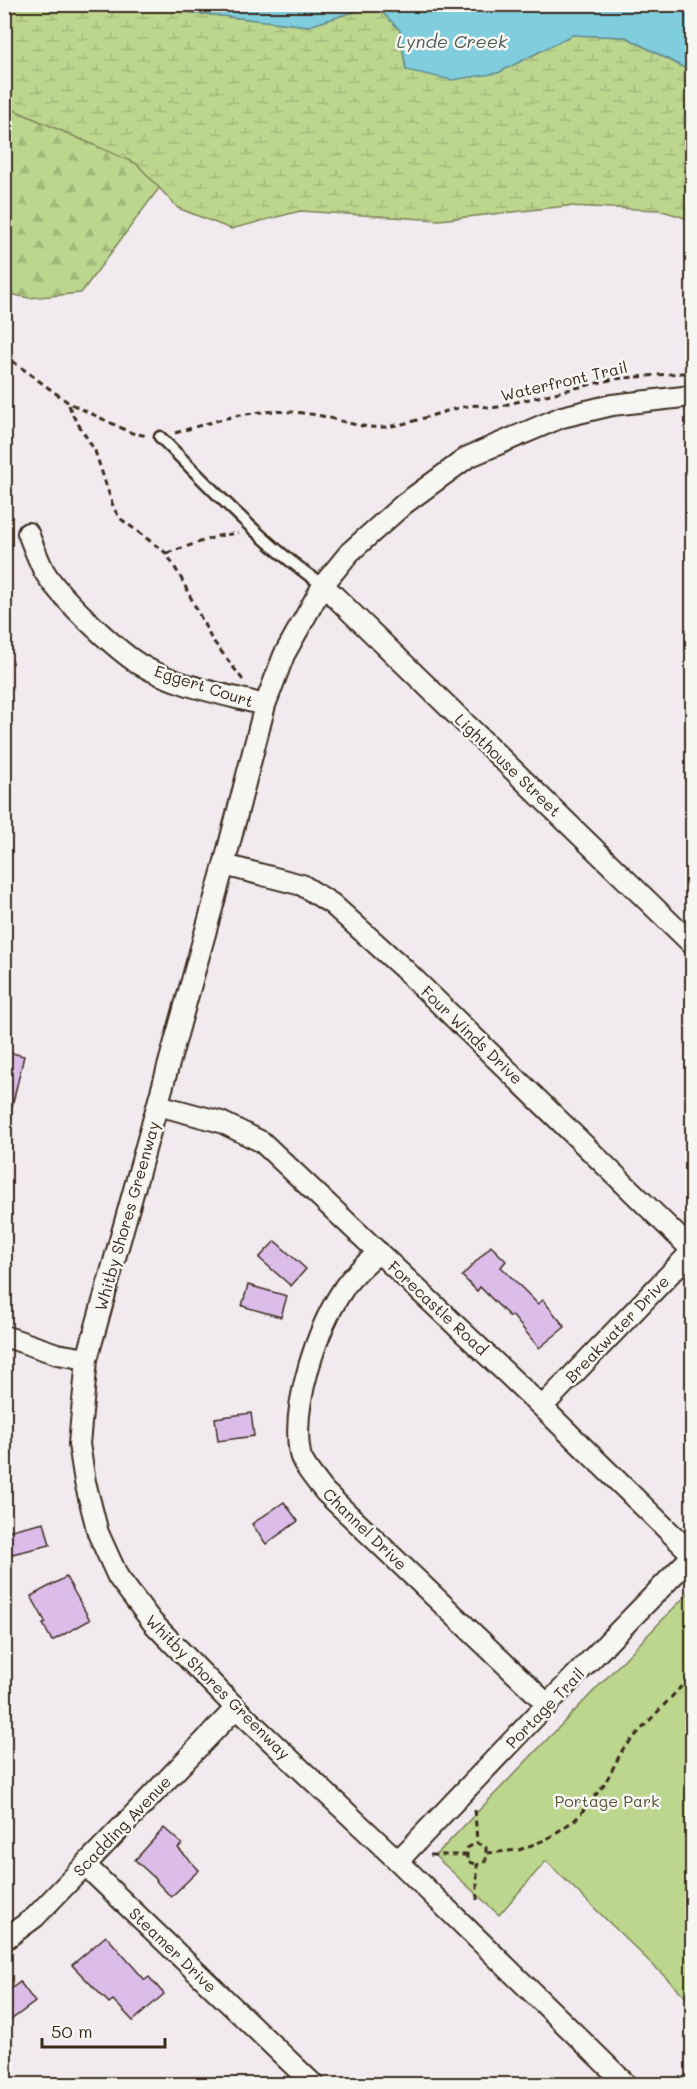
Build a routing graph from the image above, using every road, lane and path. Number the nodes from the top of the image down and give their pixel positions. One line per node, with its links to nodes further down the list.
1 (4, 355): 4 (path, Waterfront Trail)
2 (693, 372): 5 (path, Waterfront Trail)
3 (693, 396): 9 (street, Whitby Shores Greenway)
4 (69, 403): 5 (path, Waterfront Trail); 8 (path)
5 (160, 437): 7 (lane)
6 (28, 533): 11 (street, Eggert Court)
7 (258, 533): 8 (path); 9 (lane)
8 (166, 554): 10 (path)
9 (323, 585): 11 (street, Whitby Shores Greenway); 13 (street, Lighthouse Street)
10 (244, 682)
11 (265, 705): 12 (street, Whitby Shores Greenway)
12 (224, 865): 14 (street, Whitby Shores Greenway); 15 (street, Four Winds Drive)
13 (693, 944)
14 (158, 1105): 16 (street, Forecastle Road); 18 (street, Whitby Shores Greenway)
15 (693, 1250): 19 (street, Breakwater Drive)
16 (379, 1252): 19 (street, Forecastle Road); 22 (street, Channel Drive)
17 (4, 1336): 18 (street)
18 (87, 1359): 23 (street, Whitby Shores Greenway)
19 (542, 1407): 20 (street, Forecastle Road)
20 (693, 1555): 22 (street, Portage Trail)
21 (693, 1675): 26 (path)
22 (548, 1705): 29 (street, Portage Trail)
23 (236, 1708): 29 (street, Whitby Shores Greenway); 30 (street, Scadding Avenue)
24 (475, 1810): 25 (path)
25 (477, 1843): 26 (path); 27 (path)
26 (487, 1853): 31 (path)
27 (466, 1855): 28 (path); 31 (path)
28 (430, 1856)
29 (398, 1861): 35 (street, Whitby Shores Greenway)
30 (85, 1865): 33 (street, Scadding Avenue); 34 (street, Steamer Drive)
31 (477, 1865): 32 (path)
32 (477, 1899)
33 (4, 1940)
34 (313, 2085)
35 (626, 2085)

